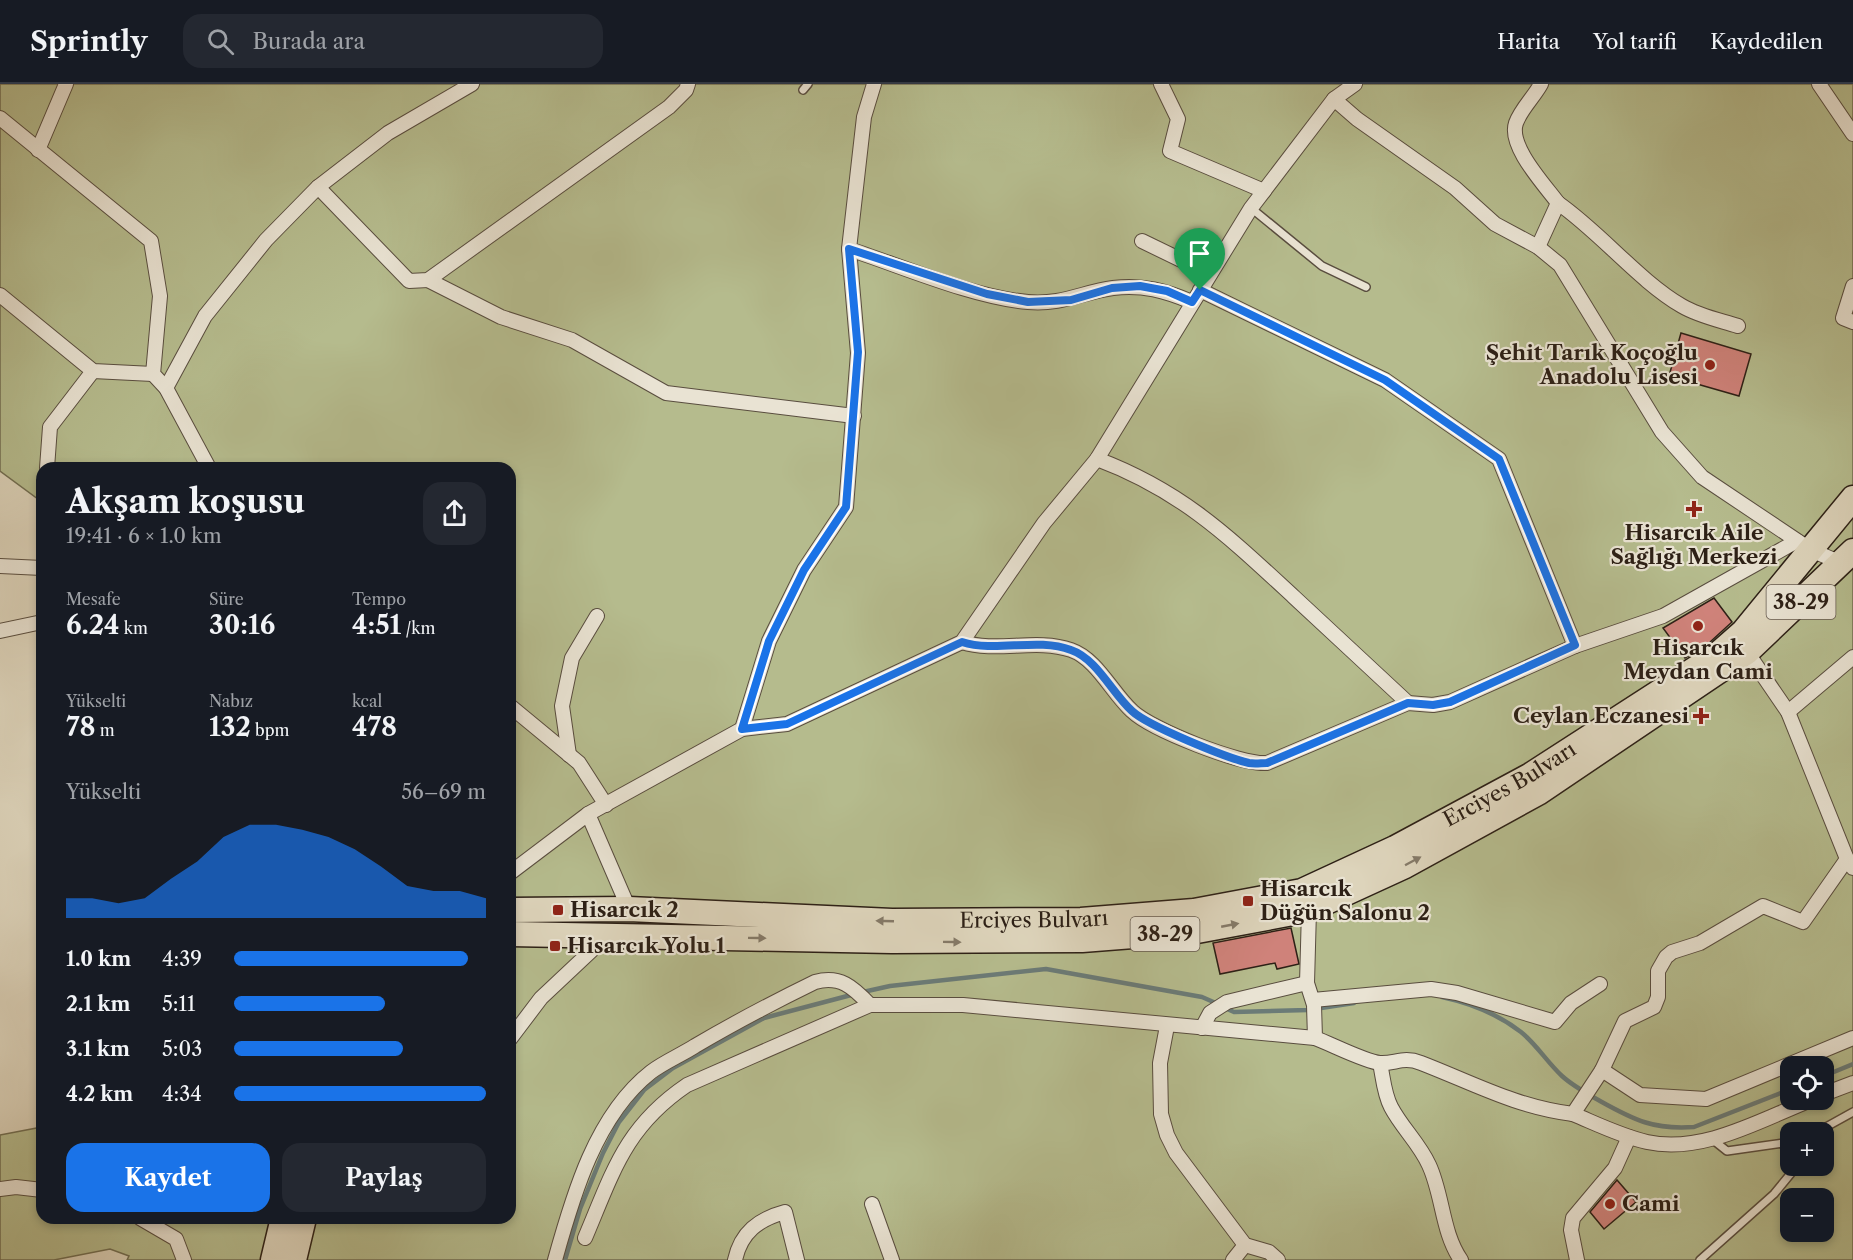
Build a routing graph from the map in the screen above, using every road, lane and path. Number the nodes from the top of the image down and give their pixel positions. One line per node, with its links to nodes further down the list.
1 (66, 84): 12 (street)
2 (472, 84): 13 (street)
3 (688, 84): 21 (street)
4 (874, 84): 19 (street)
5 (1161, 84): 14 (street)
6 (1355, 84): 9 (street)
7 (1541, 84): 15 (street)
8 (1819, 84): 11 (street)
9 (1334, 99): 14 (street); 18 (street)
10 (0, 118): 12 (street)
11 (1852, 138)
12 (38, 150): 30 (street)
13 (318, 187): 21 (street); 31 (street)
14 (1264, 191): 16 (street)
15 (1558, 203): 18 (street); 28 (street)
16 (1251, 208): 20 (street); 23 (lane)
17 (1143, 241): 20 (street)
18 (1538, 247): 37 (street)
19 (849, 249): 26 (street); 32 (street)
20 (1210, 274): 24 (street)
21 (428, 280): 32 (street)
22 (1853, 286): 27 (street)
23 (1366, 287)
24 (1200, 290): 26 (street); 45 (street)
25 (0, 295): 29 (street)
26 (1192, 302): 33 (street)
27 (1853, 322)
28 (1738, 326)
29 (93, 371): 30 (street); 34 (street)
30 (153, 374): 31 (street)
31 (166, 388): 35 (street)
32 (854, 416): 51 (street)
33 (1097, 459): 44 (street); 48 (street)
34 (47, 462)
35 (205, 462)
36 (1853, 498): 37 (highway, Erciyes Bulvarı)
37 (1804, 545): 38 (street); 45 (street); 57 (highway, Erciyes Bulvarı / 38-29, one-way to 57)
38 (1847, 557): 46 (highway, Erciyes Bulvarı / 38-29)
39 (0, 566): 40 (street)
40 (36, 568)
41 (597, 616): 52 (street)
42 (36, 623): 43 (street)
43 (0, 632)
44 (962, 642): 48 (street); 51 (street)
45 (1575, 645): 48 (street)
46 (1748, 652): 50 (street); 59 (highway, Erciyes Bulvarı / 38-29, one-way to 46)
47 (1853, 657): 50 (street)
48 (1408, 703)
49 (516, 711): 52 (street)
50 (1788, 712): 55 (street)
51 (742, 729): 53 (street)
52 (569, 755): 53 (street)
53 (606, 805): 54 (street)
54 (588, 814): 56 (street); 57 (street)
55 (1850, 864): 72 (street)
56 (516, 868)
57 (629, 909): 58 (highway, Erciyes Bulvarı / 38-29)
58 (516, 910)
59 (1309, 910): 61 (highway, Erciyes Bulvarı / 38-29, one-way to 59); 62 (street)
60 (516, 934): 61 (highway, Erciyes Bulvarı / 38-29)
61 (609, 934): 68 (street)
62 (1307, 983): 65 (street); 67 (street)
63 (1600, 984): 65 (street)
64 (867, 1002): 66 (street); 89 (street); 94 (street)
65 (1314, 1003): 69 (street)
66 (1167, 1026): 67 (street); 90 (street)
67 (1202, 1028): 69 (street)
68 (516, 1031)
69 (1315, 1038): 71 (street)
70 (1853, 1038): 72 (street)
71 (1380, 1063): 75 (street); 100 (street)
72 (1602, 1070): 75 (street)
73 (1853, 1083): 74 (street)
74 (1834, 1090)
75 (1577, 1108): 79 (street)
76 (1786, 1110): 80 (street)
77 (1853, 1112): 78 (lane)
78 (1834, 1123)
79 (1629, 1137): 80 (street); 101 (street)
80 (1712, 1139): 81 (lane)
81 (1780, 1144)
82 (1789, 1176): 102 (lane)
83 (36, 1189): 84 (street)
84 (0, 1190)
85 (872, 1204): 97 (street)
86 (150, 1224): 91 (street)
87 (282, 1224): 92 (highway)
88 (303, 1224): 93 (highway)
89 (585, 1238)
90 (1245, 1245): 98 (street); 99 (street)
91 (184, 1260)
92 (273, 1260)
93 (294, 1260)
94 (555, 1260)
95 (735, 1260): 96 (street)
96 (797, 1260)
97 (892, 1260)
98 (1233, 1260)
99 (1278, 1260)
100 (1461, 1260)
101 (1577, 1260)
102 (1700, 1260)

